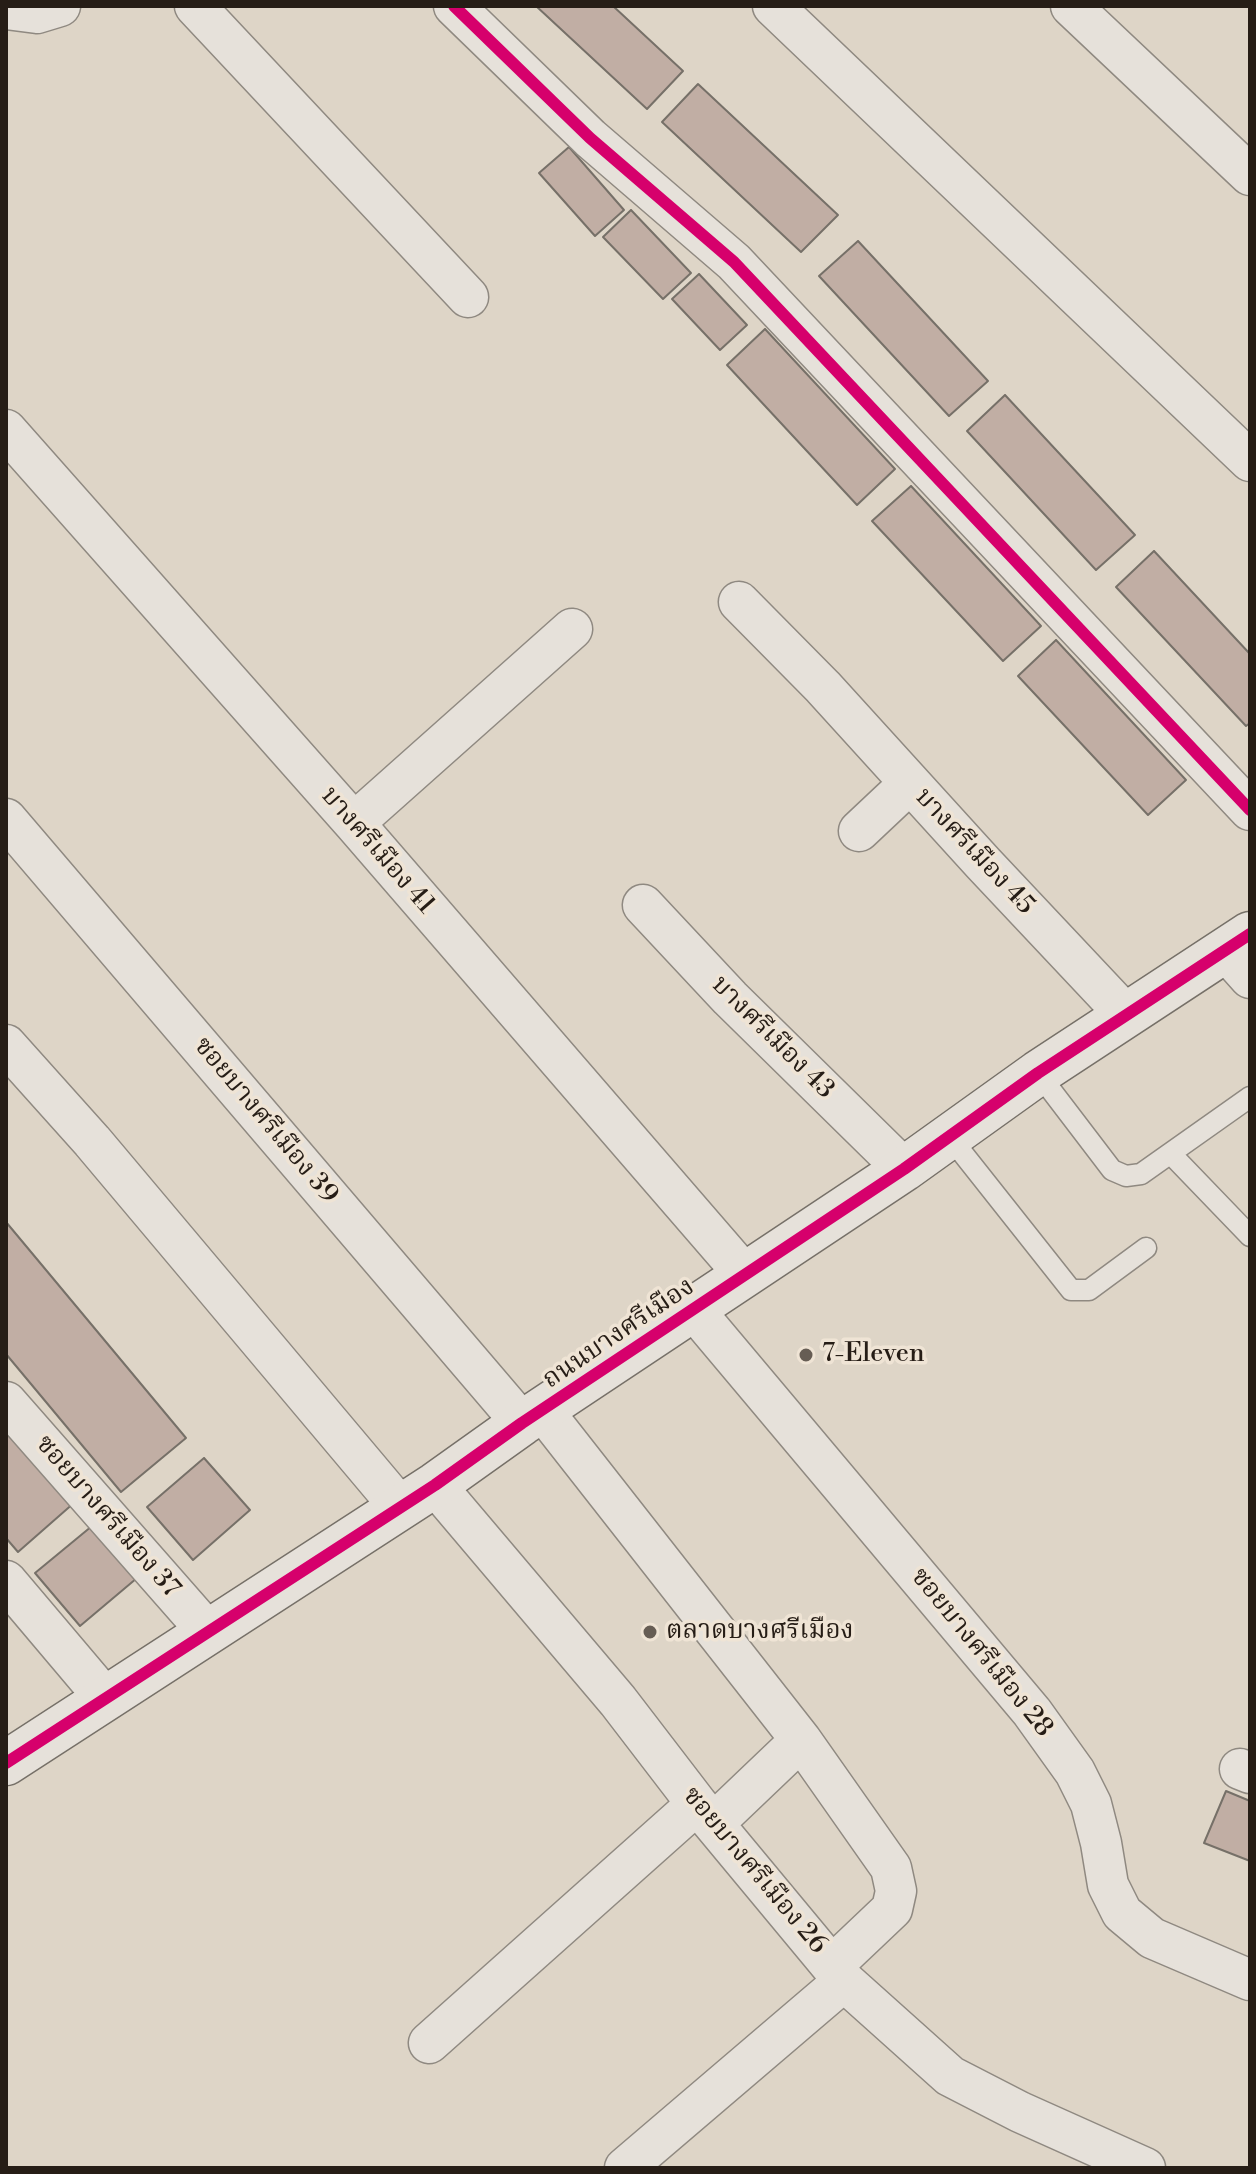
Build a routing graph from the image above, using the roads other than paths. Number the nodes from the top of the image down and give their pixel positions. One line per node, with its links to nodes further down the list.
1 (60, 6): 6 (street)
2 (195, 6): 8 (street)
3 (454, 6): 14 (street)
4 (773, 6): 10 (street)
5 (1071, 6): 7 (street)
6 (6, 9)
7 (1250, 175)
8 (468, 297)
9 (6, 430): 16 (street, บางศรีเมือง 41)
10 (1250, 461)
11 (739, 602): 13 (street, บางศรีเมือง 45)
12 (572, 629): 16 (street)
13 (910, 783): 17 (street); 20 (street, บางศรีเมือง 45)
14 (1250, 810)
15 (6, 819): 32 (street, ซอยบางศรีเมือง 39)
16 (354, 823): 29 (street, บางศรีเมือง 41)
17 (859, 831)
18 (643, 905): 26 (street, บางศรีเมือง 43)
19 (1242, 954): 20 (street, ถนนบางศรีเมือง)
20 (1127, 1016): 22 (street, ถนนบางศรีเมือง)
21 (6, 1045): 33 (street, ซอยบางศรีเมือง 26)
22 (1038, 1073): 24 (street, ถนนบางศรีเมือง); 25 (lane)
23 (1250, 1097): 25 (lane)
24 (949, 1136): 26 (street, ถนนบางศรีเมือง); 28 (lane)
25 (1171, 1154): 27 (lane)
26 (904, 1169): 29 (street, ถนนบางศรีเมือง)
27 (1250, 1236)
28 (1146, 1248)
29 (745, 1275): 30 (street, ถนนบางศรีเมือง)
30 (694, 1310): 32 (street, ถนนบางศรีเมือง); 41 (street, ซอยบางศรีเมือง 28)
31 (6, 1402): 35 (street, ซอยบางศรีเมือง 37)
32 (533, 1417): 33 (street, ถนนบางศรีเมือง); 37 (street, ซอยบางศรีเมือง 39)
33 (417, 1496): 35 (street, ถนนบางศรีเมือง); 39 (street, ซอยบางศรีเมือง 26)
34 (6, 1581): 36 (street)
35 (208, 1632): 36 (street, ถนนบางศรีเมือง)
36 (105, 1698): 38 (street, ถนนบางศรีเมือง)
37 (801, 1740): 39 (street); 40 (street, ซอยบางศรีเมือง 39)
38 (6, 1763)
39 (705, 1814): 40 (street, ซอยบางศรีเมือง 26); 42 (street)
40 (838, 1973): 43 (street, ซอยบางศรีเมือง 39); 44 (street, ซอยบางศรีเมือง 26)
41 (1250, 1980)
42 (429, 2043)
43 (625, 2168)
44 (1145, 2168)

